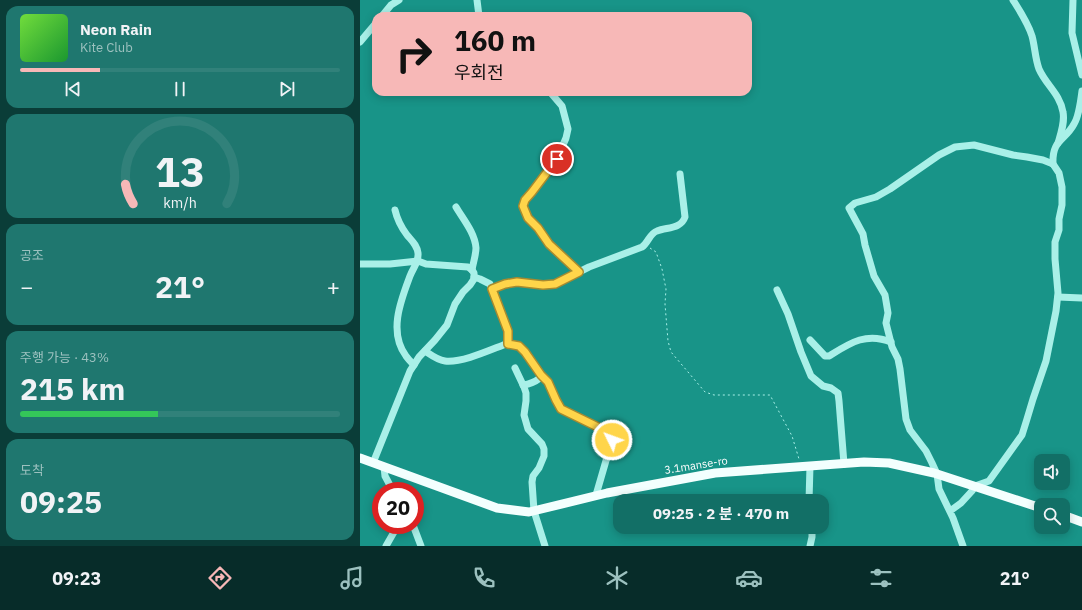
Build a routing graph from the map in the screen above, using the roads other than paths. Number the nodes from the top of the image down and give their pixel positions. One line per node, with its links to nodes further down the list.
1 (399, 0): 5 (street)
2 (477, 0): 6 (street)
3 (1013, 0): 12 (street)
4 (1073, 0): 9 (street)
5 (385, 12)
6 (478, 12)
7 (372, 28): 8 (street)
8 (360, 42)
9 (1082, 75)
10 (1082, 91): 12 (street)
11 (553, 96): 19 (street)
12 (1058, 143): 13 (street)
13 (1053, 164): 23 (street); 26 (street)
14 (680, 174): 19 (street)
15 (456, 207): 20 (street)
16 (395, 210): 17 (street)
17 (418, 261): 18 (street); 20 (street); 29 (street)
18 (360, 264)
19 (579, 272): 21 (street)
20 (473, 274): 21 (street); 28 (street)
21 (492, 289): 27 (street)
22 (777, 290): 35 (street)
23 (1058, 297): 24 (street); 40 (street)
24 (1082, 298)
25 (810, 340): 26 (street)
26 (891, 342): 38 (street)
27 (508, 344): 28 (street); 31 (street)
28 (425, 351): 29 (street)
29 (414, 365): 34 (street)
30 (515, 368): 32 (street)
31 (541, 375): 32 (street); 42 (street)
32 (523, 385): 44 (street)
33 (360, 458): 34 (main road, 3.1manse-ro)
34 (374, 463): 36 (main road, 3.1manse-ro)
35 (844, 464): 37 (main road, 3.1manse-ro); 38 (main road, 3.1manse-ro)
36 (384, 467): 39 (street); 44 (main road, 3.1manse-ro)
37 (806, 467): 41 (street); 42 (main road, 3.1manse-ro)
38 (936, 474): 40 (main road, 3.1manse-ro); 45 (street)
39 (388, 482)
40 (975, 486): 43 (main road, 3.1manse-ro); 45 (street)
41 (808, 494)
42 (596, 496): 44 (main road, 3.1manse-ro)
43 (1034, 506)
44 (534, 511): 53 (street)
45 (950, 511): 55 (street)
46 (1070, 518): 47 (main road)
47 (1082, 522)
48 (393, 534): 51 (street)
49 (416, 534): 52 (street)
50 (812, 534): 54 (street)
51 (386, 546)
52 (421, 546)
53 (545, 546)
54 (810, 546)
55 (963, 546)

